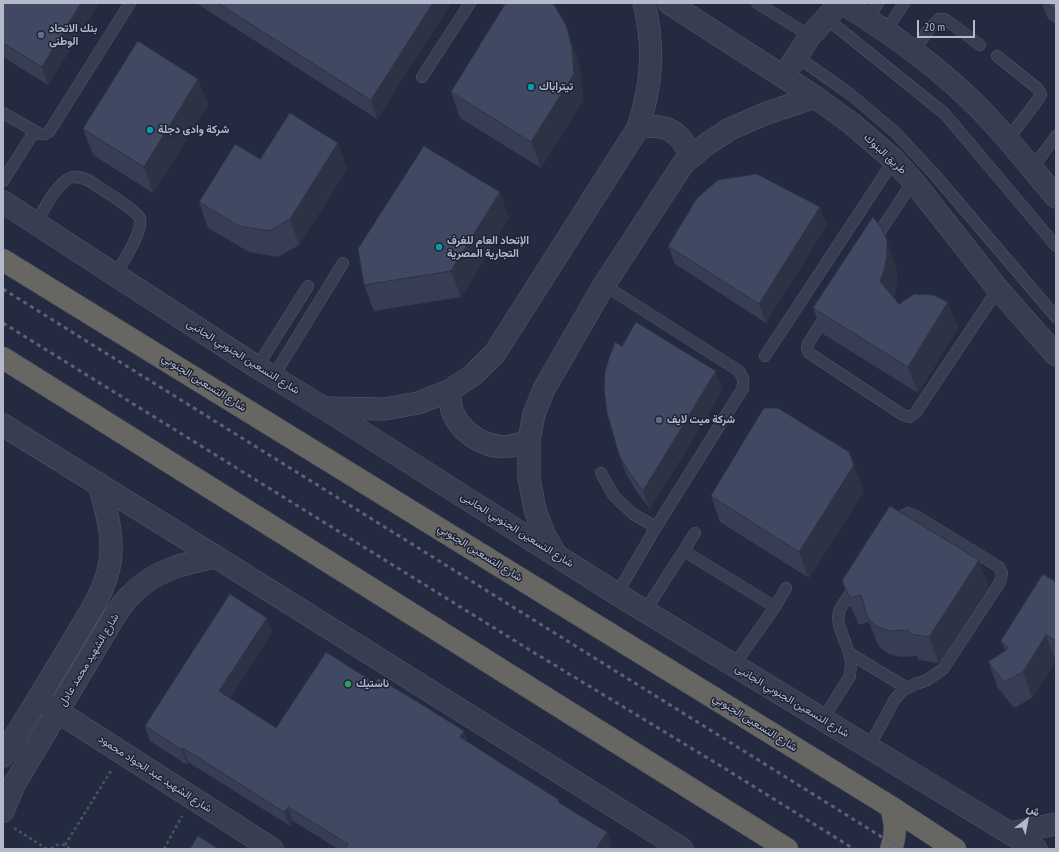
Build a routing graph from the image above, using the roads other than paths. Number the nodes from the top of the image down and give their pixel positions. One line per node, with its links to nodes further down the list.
1 (130, 3): 20 (lane)
2 (470, 3): 15 (lane)
3 (644, 3): 19 (street)
4 (669, 3): 16 (street, طريق البنوك)
5 (757, 3): 10 (lane)
6 (904, 3): 9 (lane)
7 (836, 8): 8 (street); 10 (street); 31 (lane)
8 (873, 11): 9 (street)
9 (886, 31): 12 (street)
10 (810, 36): 13 (street)
11 (980, 45): 12 (lane)
12 (914, 51): 22 (street)
13 (796, 56): 16 (street); 40 (lane, طريق البنوك)
14 (997, 56): 22 (lane)
15 (422, 77)
16 (783, 77): 17 (street, طريق البنوك)
17 (815, 97): 23 (street); 24 (street, طريق البنوك)
18 (3, 113): 20 (lane)
19 (638, 128): 23 (street); 45 (street)
20 (34, 132): 26 (lane)
21 (1056, 136): 25 (lane)
22 (1008, 139): 25 (street)
23 (690, 156): 36 (street)
24 (894, 160): 27 (street, طريق البنوك); 42 (lane)
25 (1032, 169): 28 (street)
26 (3, 180)
27 (913, 181): 32 (lane); 38 (street, طريق البنوك)
28 (1056, 197)
29 (3, 202): 30 (street, شارع التسعين الجنوبي الجانبى)
30 (36, 223): 35 (street, شارع التسعين الجنوبي الجانبى); 35 (lane)
31 (1056, 246)
32 (870, 247)
33 (3, 260): 70 (highway, شارع التسعين الجنوبي)
34 (343, 263): 44 (lane)
35 (115, 276): 44 (street, شارع التسعين الجنوبي الجانبى)
36 (604, 285): 48 (street); 51 (lane)
37 (308, 286): 44 (lane)
38 (998, 289): 39 (lane); 41 (street, طريق البنوك)
39 (836, 300)
40 (1056, 317)
41 (1056, 355)
42 (765, 356)
43 (3, 358): 76 (highway)
44 (265, 372): 46 (street, شارع التسعين الجنوبي الجانبى)
45 (448, 391): 46 (street); 48 (street)
46 (324, 408): 55 (street, شارع التسعين الجنوبي الجانبى)
47 (3, 425): 50 (street)
48 (529, 440): 55 (street)
49 (601, 473): 51 (lane)
50 (99, 484): 56 (street); 65 (street)
51 (656, 527): 59 (lane)
52 (695, 533): 54 (lane)
53 (888, 537): 64 (lane)
54 (684, 551): 60 (lane); 61 (lane)
55 (556, 555): 59 (street, شارع التسعين الجنوبي الجانبى)
56 (216, 556): 66 (street, شارع الشهيد محمد عادل); 74 (street)
57 (862, 576): 62 (lane)
58 (786, 588): 60 (lane)
59 (617, 594): 61 (street, شارع التسعين الجنوبي الجانبى)
60 (774, 607): 63 (lane)
61 (645, 611): 63 (street, شارع التسعين الجنوبي الجانبى)
62 (849, 653): 64 (lane); 67 (lane)
63 (734, 665): 67 (street, شارع التسعين الجنوبي الجانبى)
64 (907, 688): 68 (lane)
65 (38, 700): 66 (street, شارع الشهيد عبد الجواد محمود); 69 (street)
66 (58, 712): 71 (street, شارع الشهيد محمد عادل); 75 (street, شارع الشهيد عبد الجواد محمود)
67 (823, 719): 68 (street, شارع التسعين الجنوبي الجانبى)
68 (869, 747): 73 (street, شارع التسعين الجنوبي الجانبى)
69 (3, 756)
70 (891, 807): 77 (highway); 78 (highway, شارع التسعين الجنوبي)
71 (6, 818)
72 (1056, 824): 73 (street)
73 (1010, 833): 79 (street, شارع التسعين الجنوبي الجانبى)
74 (680, 848)
75 (272, 849)
76 (787, 849)
77 (892, 849)
78 (955, 849)
79 (1036, 849)

